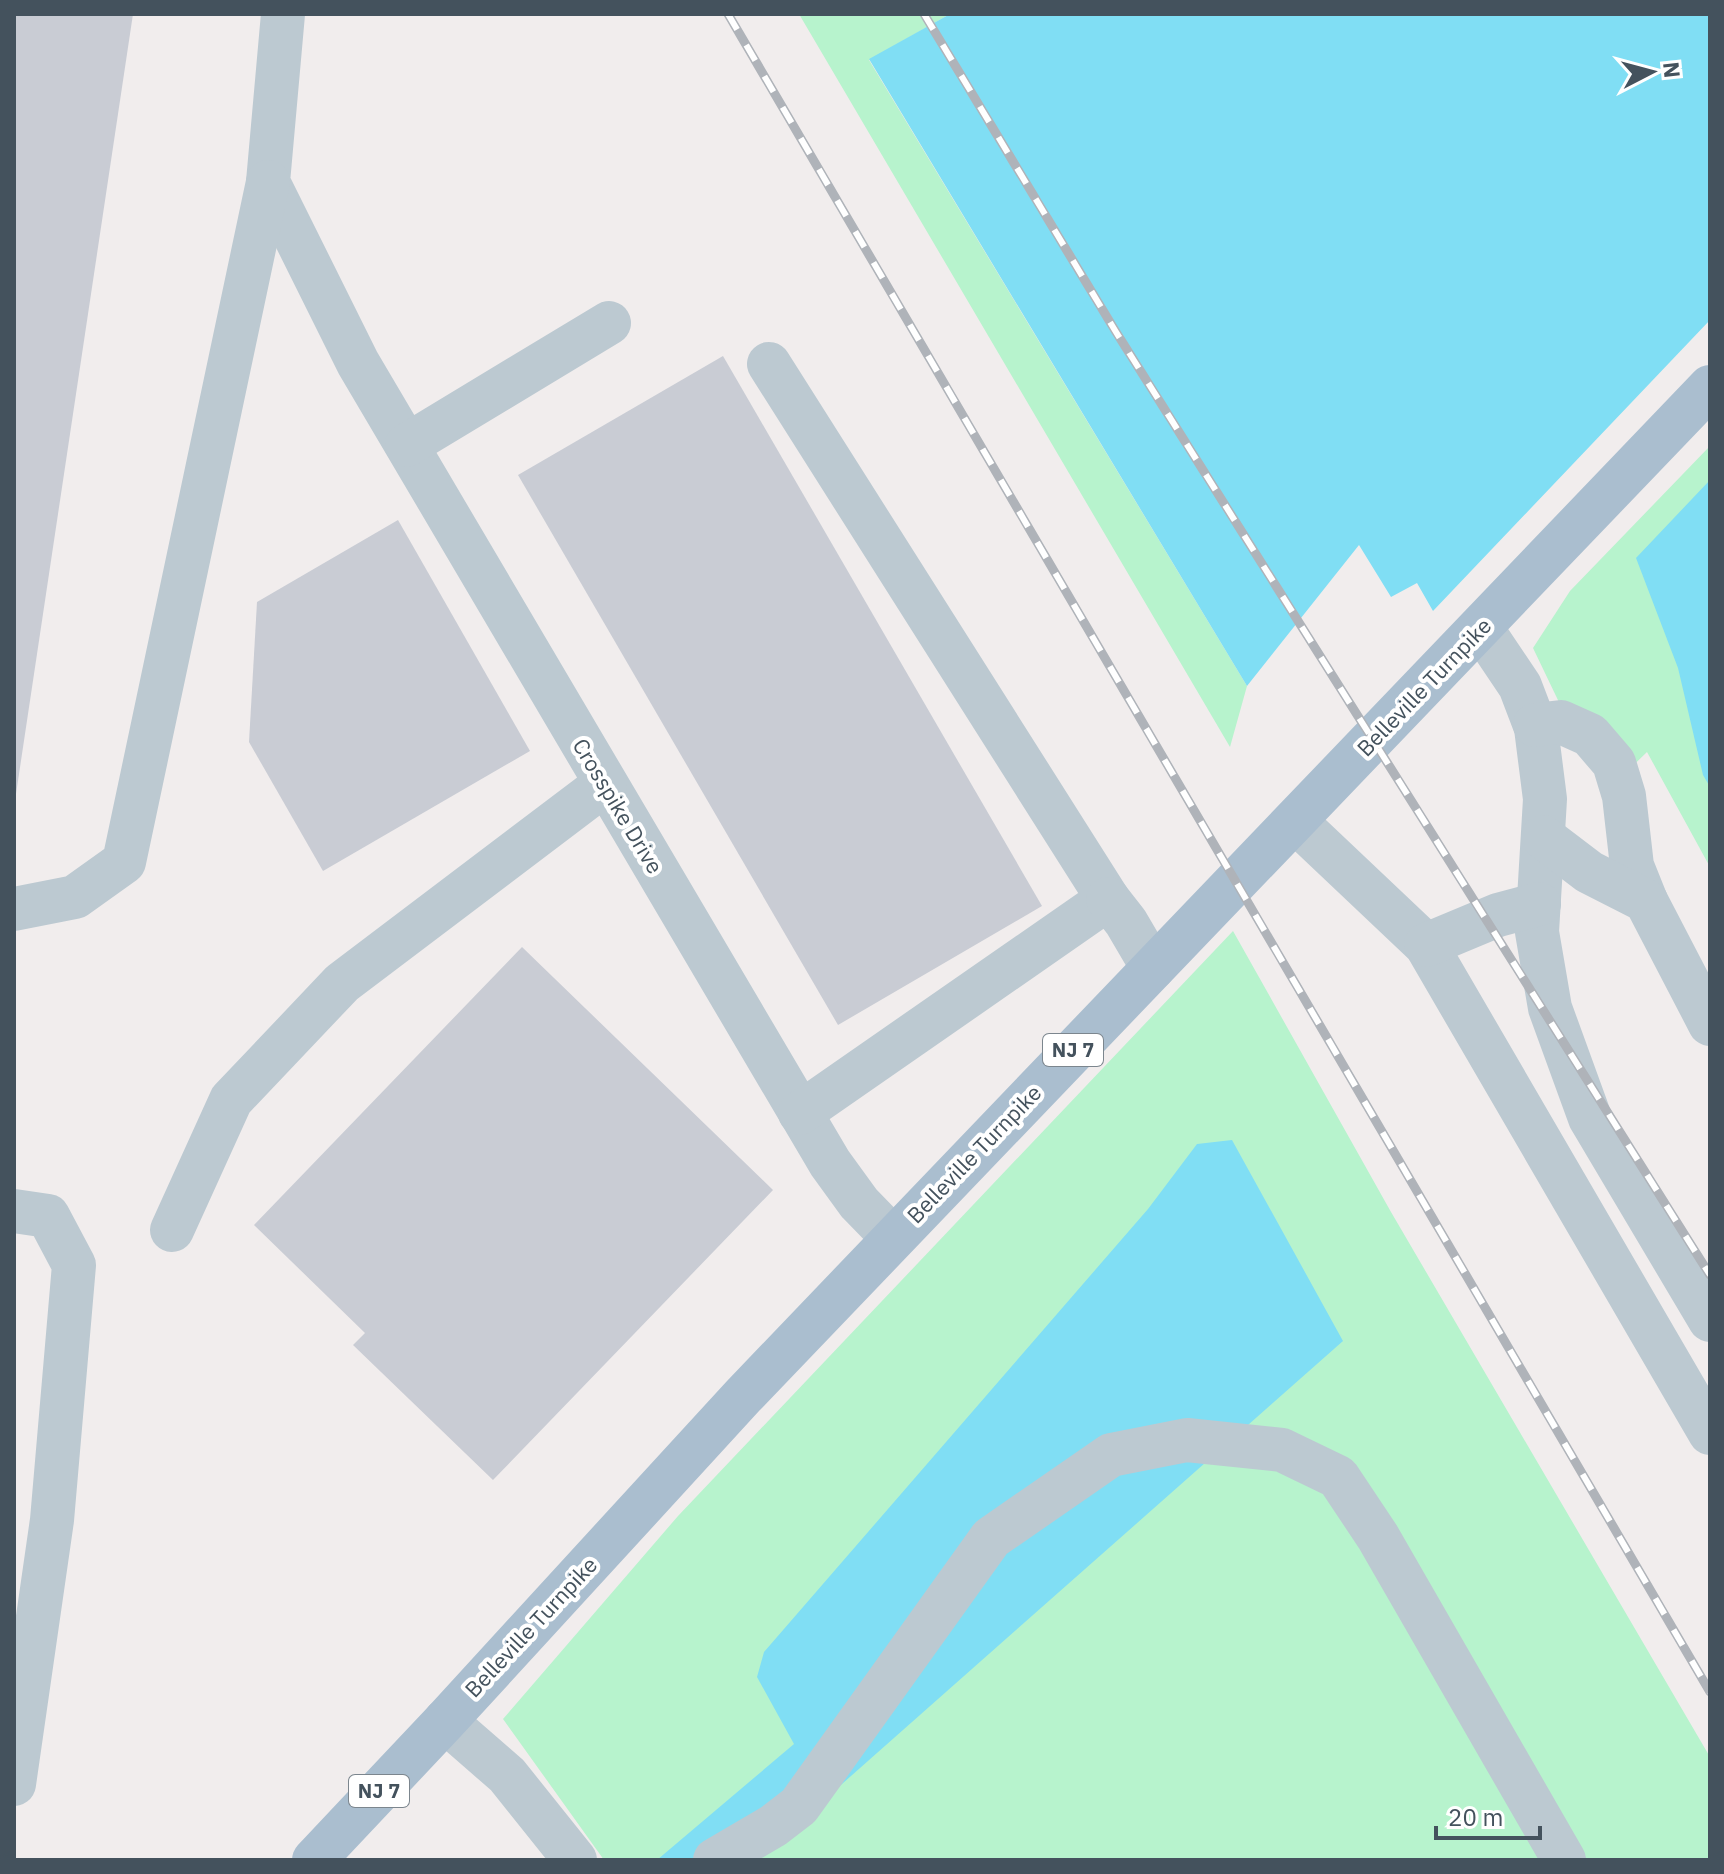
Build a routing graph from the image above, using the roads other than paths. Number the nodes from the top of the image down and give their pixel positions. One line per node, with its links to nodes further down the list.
1 (283, 14): 2 (street)
2 (268, 182): 6 (street, Crosspike Drive); 15 (street)
3 (609, 323): 6 (street)
4 (769, 364): 12 (street)
5 (1710, 387): 7 (main road, Belleville Turnpike / NJ 7)
6 (407, 445): 9 (street, Crosspike Drive)
7 (1481, 628): 8 (street); 10 (main road, Belleville Turnpike / NJ 7)
8 (1535, 725): 11 (street); 13 (street)
9 (605, 784): 19 (street, Crosspike Drive); 21 (street)
10 (1295, 821): 16 (street); 17 (main road, Belleville Turnpike / NJ 7)
11 (1543, 837): 13 (street); 14 (street)
12 (1108, 899): 17 (street); 19 (street)
13 (1646, 901): 18 (street)
14 (1539, 904): 16 (street); 23 (street)
15 (14, 909)
16 (1426, 945): 24 (street)
17 (1153, 968): 22 (main road, Belleville Turnpike / NJ 7)
18 (1710, 1024)
19 (800, 1113): 22 (street, Crosspike Drive)
20 (14, 1211): 26 (street)
21 (172, 1230)
22 (893, 1238): 25 (main road, Belleville Turnpike / NJ 7)
23 (1710, 1320)
24 (1710, 1433)
25 (445, 1721): 27 (main road, Belleville Turnpike / NJ 7); 28 (street)
26 (14, 1784)
27 (314, 1860)
28 (575, 1860)
29 (715, 1860): 30 (street)
30 (1564, 1860)

